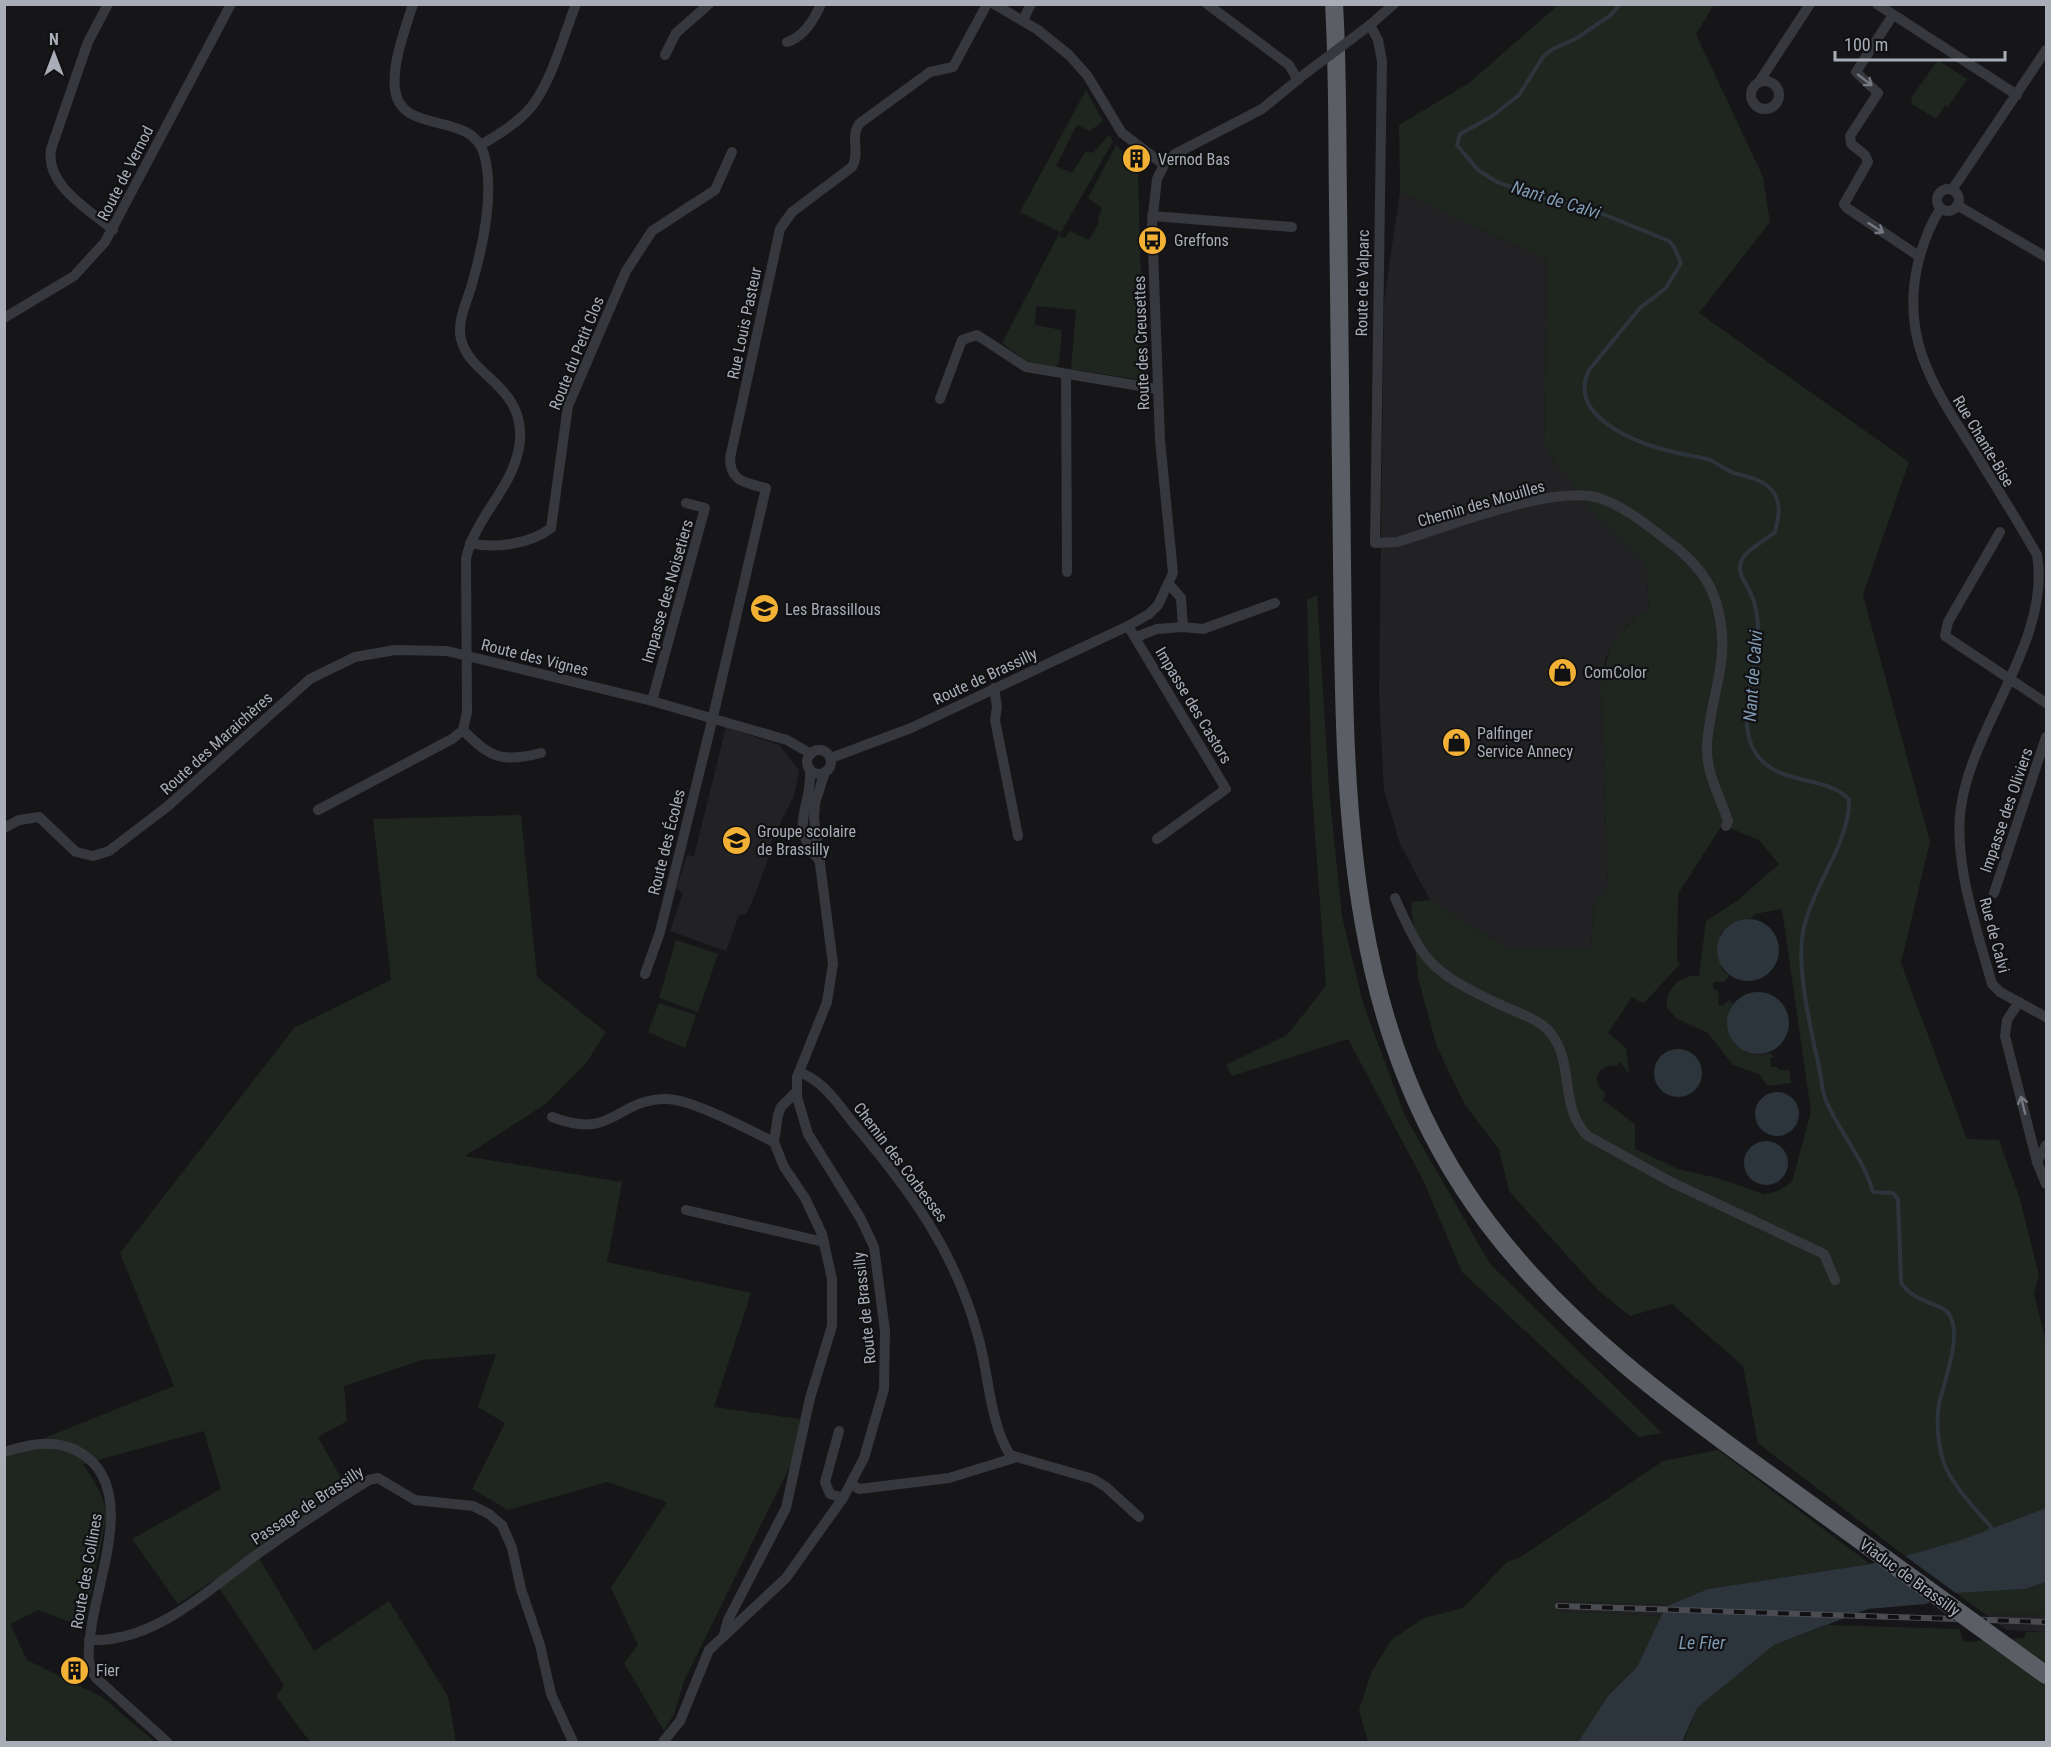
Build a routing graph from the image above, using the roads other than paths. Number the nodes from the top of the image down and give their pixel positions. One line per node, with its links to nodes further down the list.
1 (108, 4): 34 (street)
2 (231, 4): 34 (street, Route de Vernod)
3 (413, 4): 26 (street)
4 (576, 4): 26 (street)
5 (709, 4): 21 (street)
6 (821, 4): 19 (street)
7 (987, 4): 57 (street, Rue Louis Pasteur)
8 (994, 4): 17 (street)
9 (1031, 4): 17 (street)
10 (1207, 4): 22 (street)
11 (1334, 4): 23 (highway)
12 (1342, 4): 23 (highway)
13 (1394, 4): 18 (street)
14 (1810, 4): 24 (street)
15 (1876, 4): 16 (street)
16 (1893, 15): 25 (street); 35 (street, one-way to 35)
17 (1023, 20): 28 (street)
18 (1370, 25): 22 (street, bridge); 44 (street, Route de Valparc)
19 (787, 42)
20 (2046, 51): 25 (street)
21 (664, 54)
22 (1302, 77): 28 (street)
23 (1337, 82): 94 (highway, Viaduc de Brassilly, bridge)
24 (1759, 82)
25 (2017, 95): 29 (street)
26 (481, 145): 43 (street, Route des Vignes)
27 (732, 153): 43 (street, Route du Petit Clos)
28 (1164, 165): 32 (street, Route des Creusettes)
29 (1952, 190): 30 (street); 31 (street)
30 (1957, 205): 31 (street); 36 (street)
31 (1941, 208): 35 (street, Rue Chante-Bise)
32 (1152, 216): 33 (street); 39 (street, Route des Creusettes)
33 (1292, 227)
34 (113, 230): 37 (street, Route de Vernod)
35 (1920, 256): 53 (street, Rue Chante-Bise)
36 (2046, 257)
37 (4, 318)
38 (1066, 374): 39 (street); 40 (street); 45 (street)
39 (1158, 389): 46 (street, Route des Creusettes)
40 (940, 399)
41 (686, 503): 55 (street, Impasse des Noisetiers)
42 (2000, 532): 53 (street)
43 (470, 543): 52 (street, Route des Vignes)
44 (1376, 543): 66 (street, Chemin des Mouilles)
45 (1067, 572)
46 (1169, 584): 48 (street, Route des Creusettes); 50 (street)
47 (1275, 603): 50 (street)
48 (1149, 614): 49 (street, Route de Brassilly)
49 (1128, 626): 51 (street, Impasse des Castors); 54 (street, Route de Brassilly)
50 (1183, 627): 51 (street)
51 (1136, 637): 69 (street, Impasse des Castors)
52 (466, 656): 55 (street, Route des Vignes); 58 (street); 67 (street, Route des Maraichères)
53 (2014, 682): 56 (street); 74 (street, Rue de Calvi)
54 (994, 688): 62 (street, Route de Brassilly); 68 (street)
55 (652, 700): 57 (street, Route des Vignes)
56 (2046, 703)
57 (713, 717): 61 (street, Route des Vignes); 73 (street, Route des Écoles)
58 (463, 730): 60 (street); 65 (street)
59 (2046, 737): 71 (street, Impasse des Oliviers)
60 (541, 753)
61 (811, 753): 62 (street); 63 (street, Route de Brassilly)
62 (831, 758): 64 (street, Route de Brassilly)
63 (810, 769): 64 (street); 70 (street, Route de Brassilly)
64 (825, 772): 70 (street, Route de Brassilly)
65 (318, 810)
66 (1726, 826)
67 (4, 828)
68 (1018, 836)
69 (1157, 839)
70 (819, 861): 76 (street, Route de Brassilly)
71 (1994, 892)
72 (1395, 898): 85 (street)
73 (645, 974)
74 (2019, 1002): 75 (street, Rue de Calvi); 81 (street, one-way to 74)
75 (2046, 1017)
76 (799, 1072): 77 (street, Route de Brassilly); 88 (street, Chemin des Corbesses)
77 (796, 1092): 79 (street); 89 (street, Route de Brassilly)
78 (552, 1117): 79 (street)
79 (774, 1142): 84 (street)
80 (2046, 1145): 81 (street)
81 (2037, 1162): 82 (street)
82 (2046, 1184)
83 (686, 1210): 84 (street)
84 (824, 1242): 92 (street)
85 (1835, 1280)
86 (839, 1431): 90 (street)
87 (4, 1452): 93 (street, Route des Collines)
88 (1014, 1458): 89 (street); 91 (street)
89 (851, 1485): 90 (street, Route de Brassilly)
90 (843, 1498): 92 (street, Route de Brassilly)
91 (1139, 1517)
92 (724, 1634): 97 (street, Route de Brassilly)
93 (90, 1640): 95 (street); 96 (street, Passage de Brassilly)
94 (2046, 1675)
95 (167, 1743)
96 (573, 1743)
97 (663, 1743)

